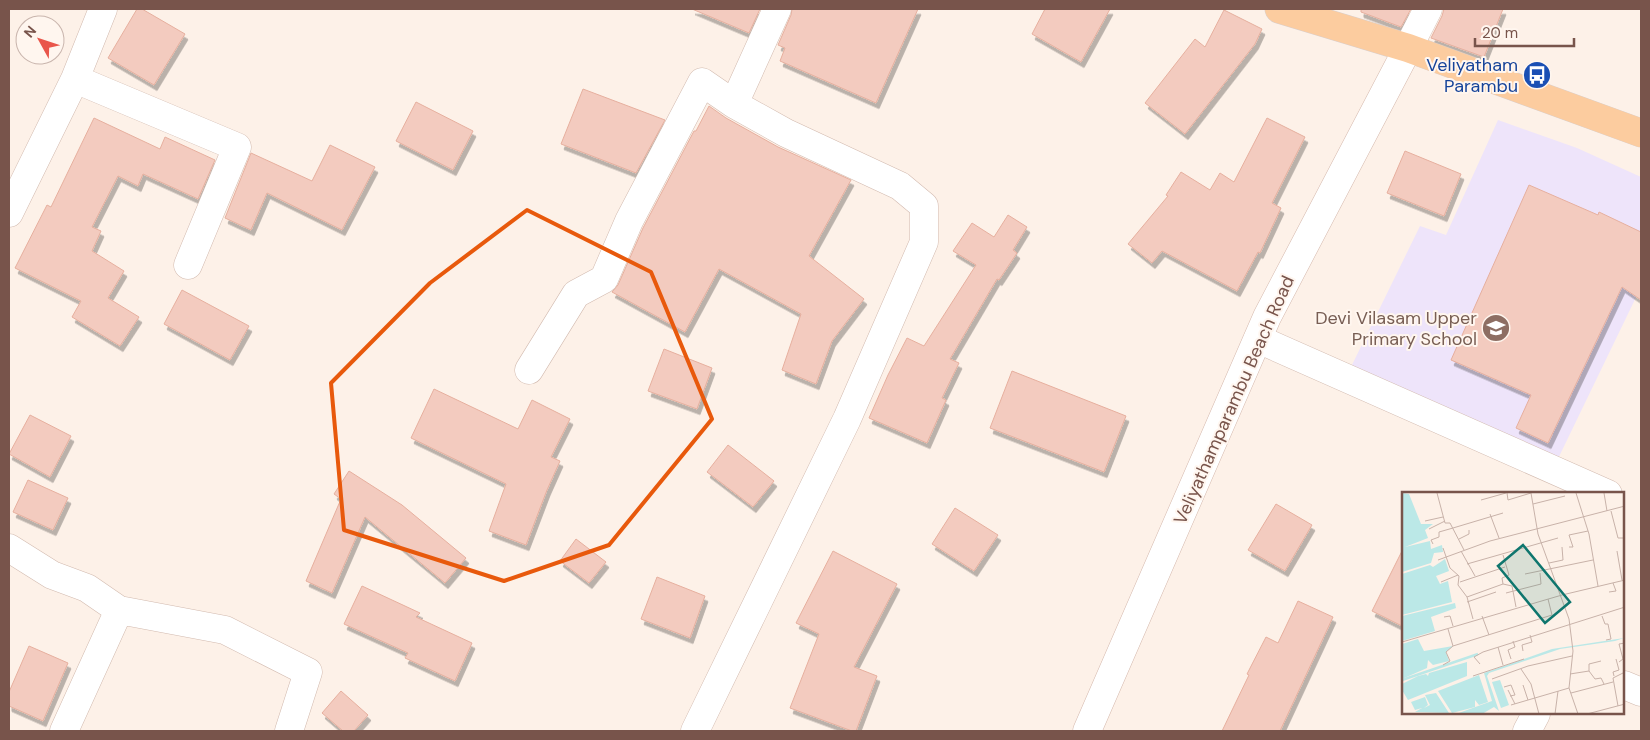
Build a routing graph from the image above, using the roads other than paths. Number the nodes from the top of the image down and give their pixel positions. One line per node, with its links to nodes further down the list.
1 (103, 9): 6 (street)
2 (777, 9): 7 (street)
3 (1278, 9): 5 (main road)
4 (1428, 9): 5 (street, Veliyathamparambu Beach Road)
5 (1408, 48): 8 (main road); 11 (street, Veliyathamparambu Beach Road)
6 (74, 79): 9 (street); 10 (street)
7 (734, 104): 12 (street); 21 (street)
8 (1641, 133)
9 (9, 212)
10 (188, 265)
11 (1258, 340): 13 (street); 22 (street, Veliyathamparambu Beach Road)
12 (529, 370)
13 (1603, 492)
14 (9, 548): 15 (street)
15 (119, 610): 19 (street); 20 (street)
16 (1625, 685): 17 (street)
17 (1641, 692)
18 (1535, 715): 23 (street)
19 (64, 731)
20 (289, 731)
21 (695, 731)
22 (1087, 731)
23 (1527, 731)

